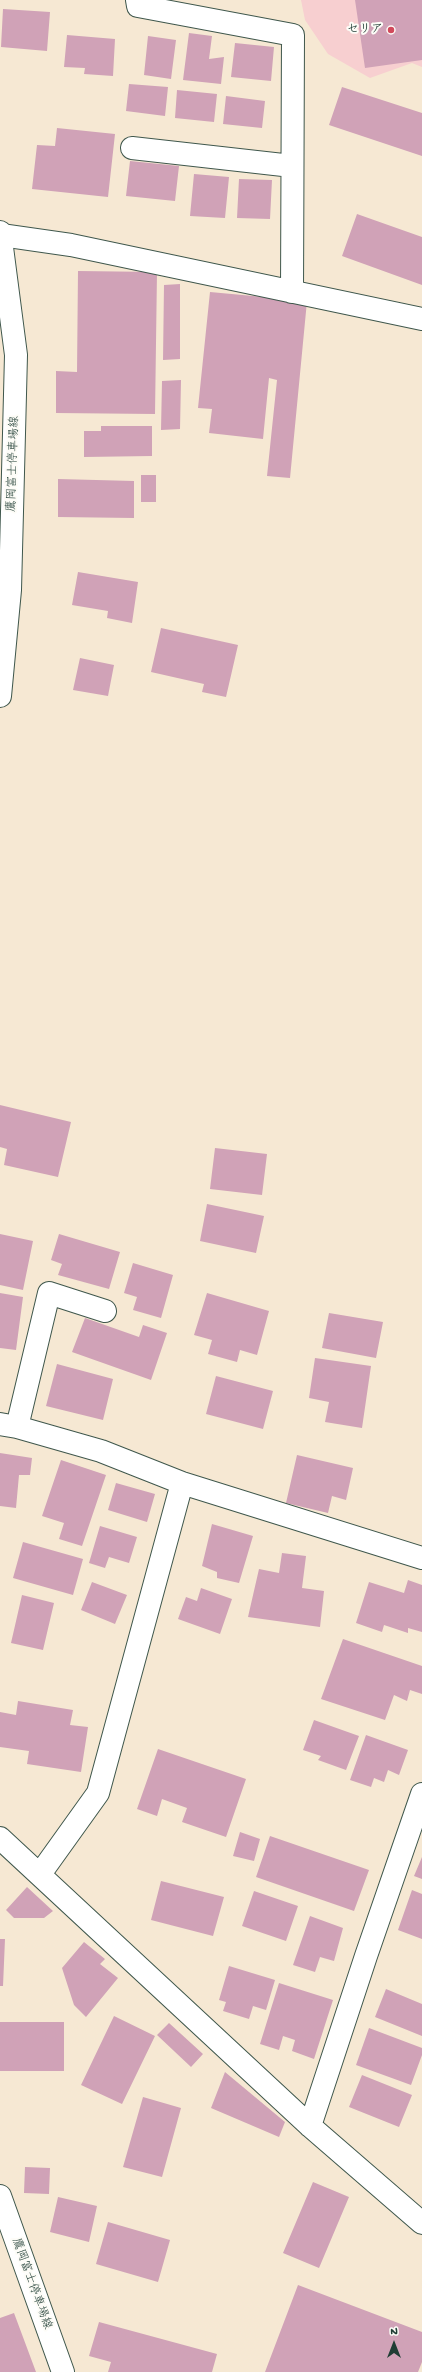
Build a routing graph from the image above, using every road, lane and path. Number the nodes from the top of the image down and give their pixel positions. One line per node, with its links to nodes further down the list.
1 (138, 0): 3 (street)
2 (132, 148): 3 (street)
3 (292, 166): 5 (street)
4 (0, 234): 5 (street); 7 (street, 鷹岡富士停車場線)
5 (292, 292): 6 (street)
6 (422, 319)
7 (0, 696)
8 (105, 1312): 9 (street)
9 (9, 1426): 10 (street)
10 (182, 1482): 11 (street); 14 (street)
11 (422, 1558)
12 (422, 1794): 15 (street)
13 (0, 1838): 14 (street)
14 (40, 1874): 15 (street)
15 (310, 2126): 17 (street)
16 (0, 2196): 18 (street, 鷹岡富士停車場線)
17 (422, 2223)
18 (62, 2372)

